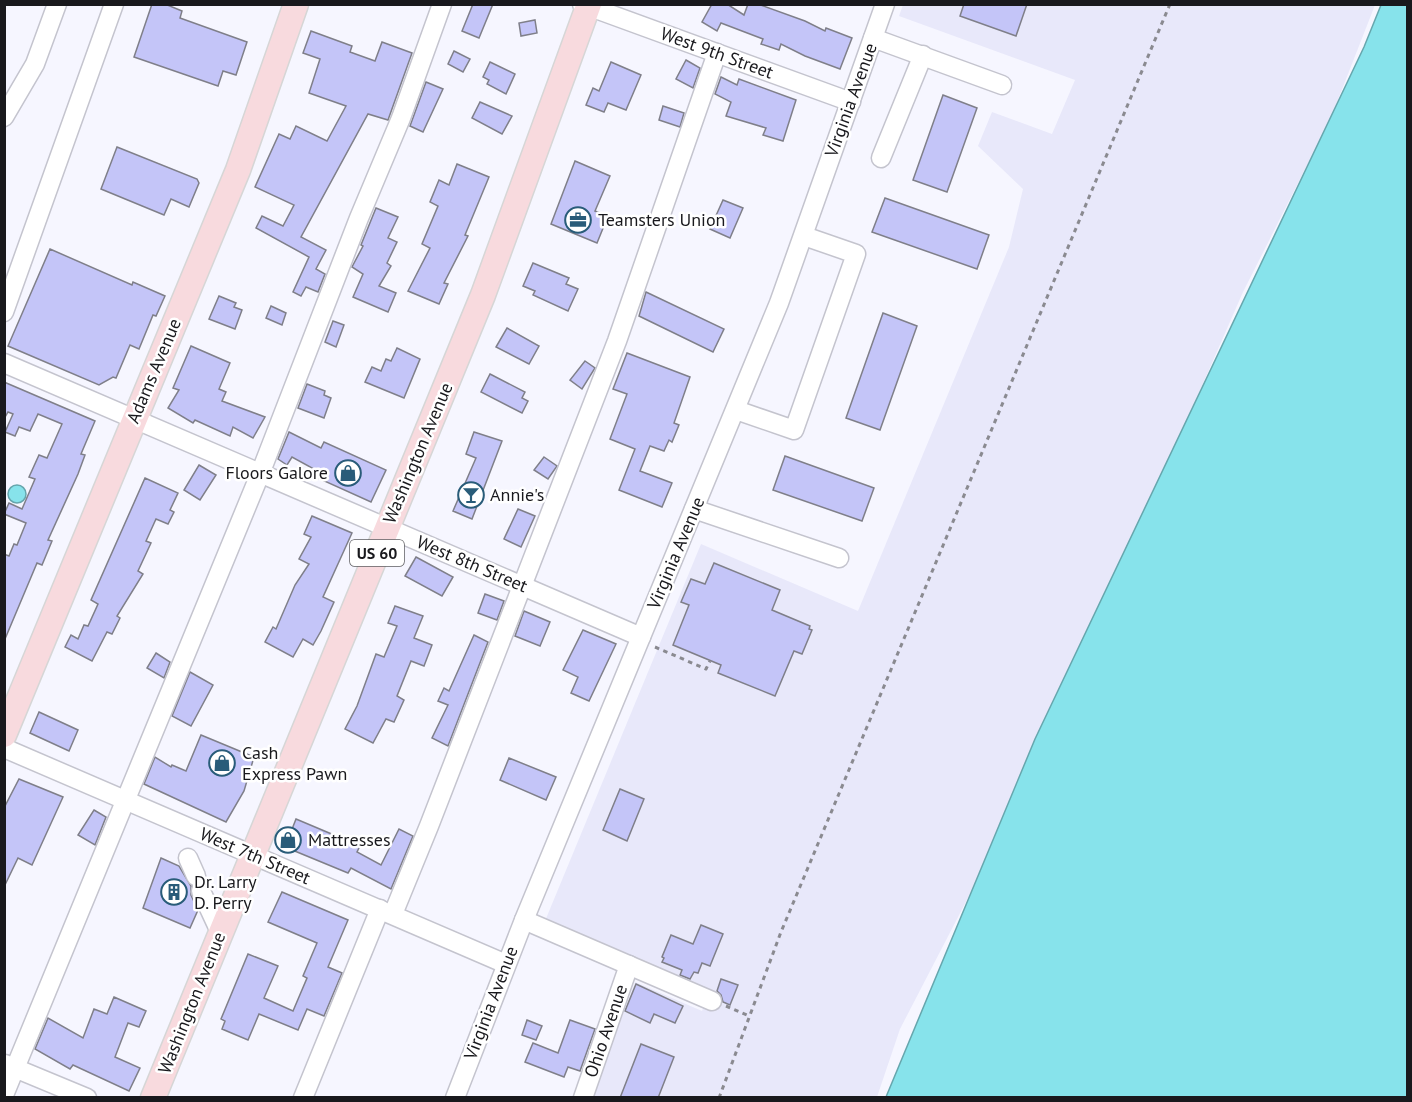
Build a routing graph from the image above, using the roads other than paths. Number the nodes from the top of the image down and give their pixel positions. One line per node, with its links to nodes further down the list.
1 (57, 4): 12 (street)
2 (114, 4): 15 (street)
3 (296, 4): 18 (main road, Adams Avenue)
4 (442, 4): 19 (street)
5 (885, 4): 7 (street, Virginia Avenue)
6 (587, 5): 8 (street, West 9th Street); 21 (main road, Washington Avenue / US 60)
7 (873, 38): 9 (street); 11 (street, Virginia Avenue)
8 (717, 53): 11 (street, West 9th Street); 23 (street)
9 (923, 55): 10 (street); 13 (street)
10 (1002, 85)
11 (851, 102): 14 (street, Virginia Avenue)
12 (4, 117)
13 (881, 158)
14 (804, 236): 17 (street, Virginia Avenue); 17 (street)
15 (4, 312)
16 (4, 363): 18 (street, West 8th Street)
17 (736, 410): 20 (street, Virginia Avenue)
18 (134, 419): 19 (street, West 8th Street); 25 (main road, Adams Avenue)
19 (260, 474): 21 (street, West 8th Street); 27 (street)
20 (694, 509): 22 (street); 24 (street, Virginia Avenue)
21 (388, 528): 23 (street, West 8th Street); 28 (main road, Washington Avenue / US 60)
22 (839, 558)
23 (522, 585): 24 (street, West 8th Street); 30 (street)
24 (648, 642): 31 (street, Virginia Avenue)
25 (4, 735)
26 (4, 748): 27 (street, West 7th Street)
27 (126, 801): 28 (street, West 7th Street); 36 (street)
28 (253, 855): 30 (street, West 7th Street); 32 (main road, Washington Avenue / US 60)
29 (188, 858): 32 (street)
30 (386, 911): 33 (street, West 7th Street); 40 (street)
31 (524, 920): 33 (street, Virginia Avenue); 34 (street)
32 (221, 934): 39 (main road, Washington Avenue / US 60)
33 (506, 964): 41 (street, Virginia Avenue)
34 (629, 965): 35 (street); 42 (street, Ohio Avenue)
35 (716, 1002)
36 (10, 1066): 37 (street); 38 (street)
37 (4, 1095)
38 (78, 1096)
39 (153, 1098)
40 (303, 1098)
41 (455, 1098)
42 (583, 1098)

